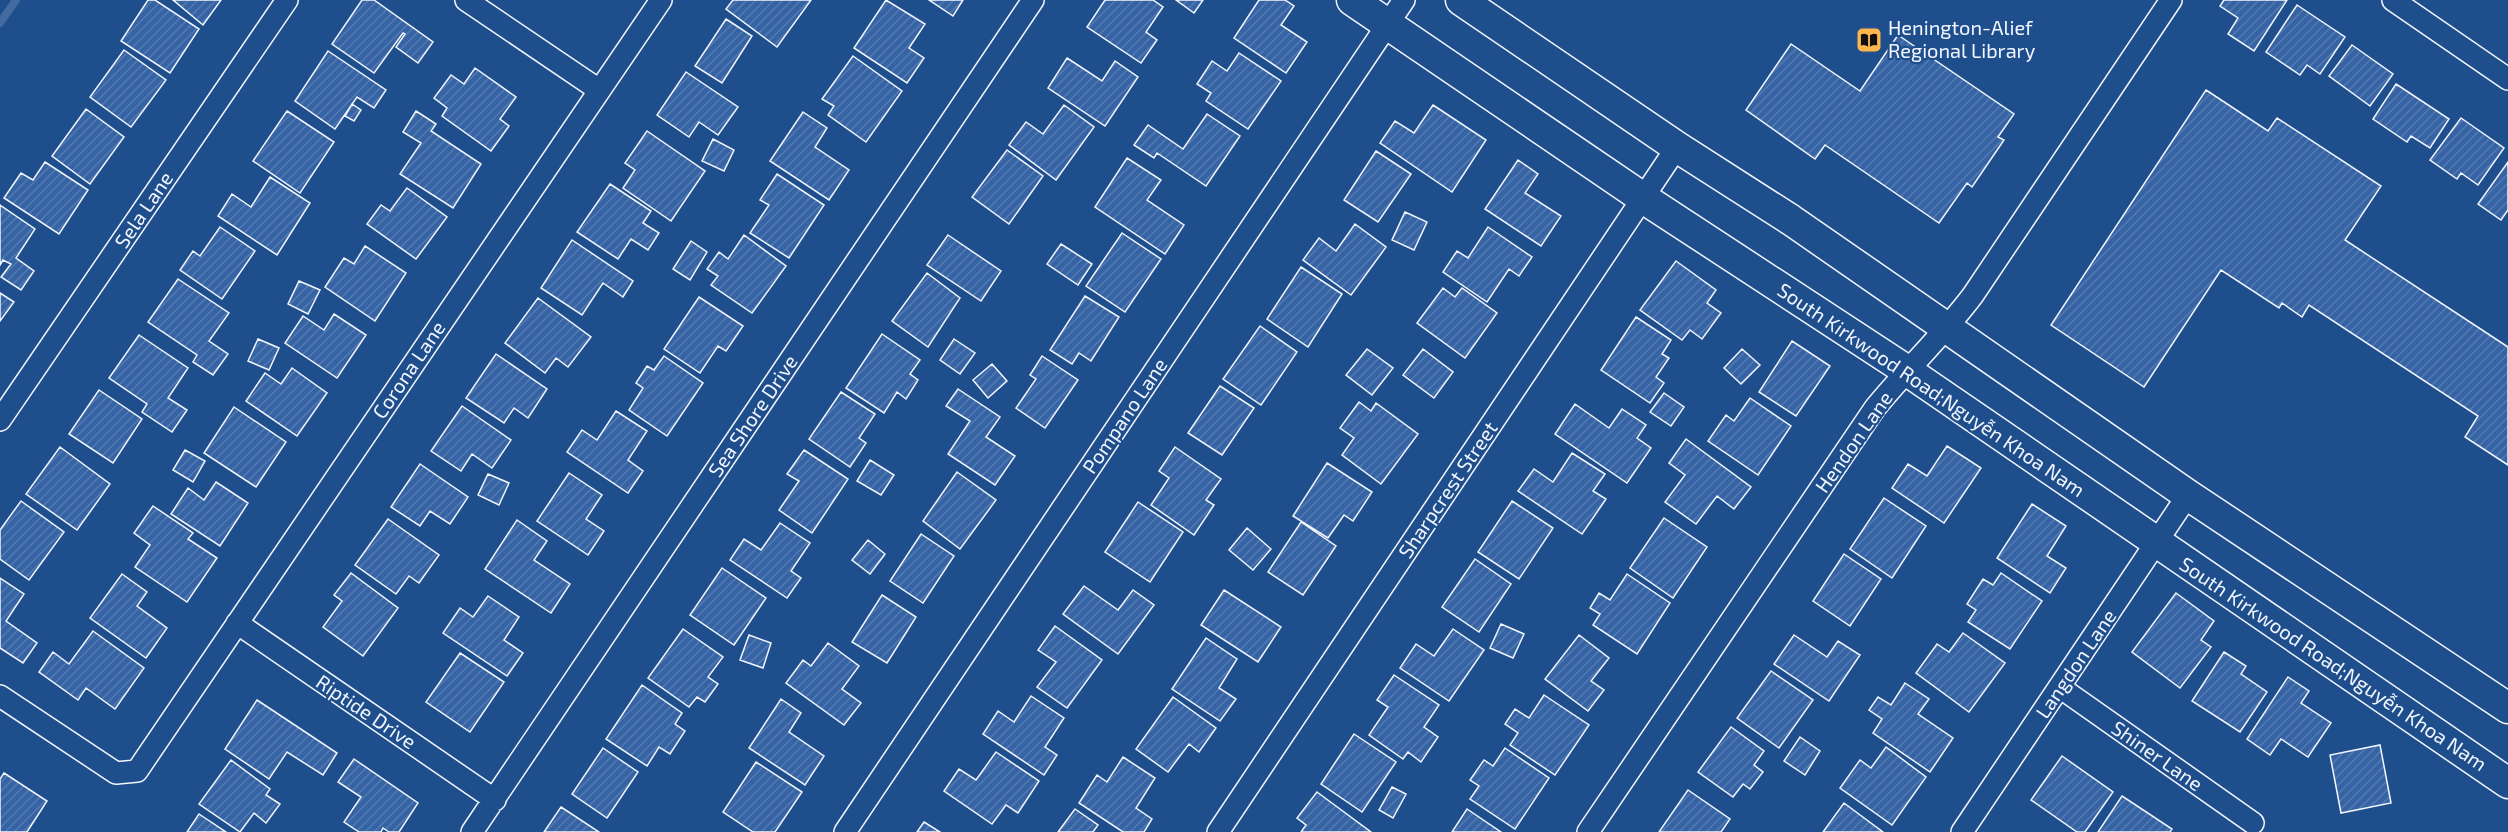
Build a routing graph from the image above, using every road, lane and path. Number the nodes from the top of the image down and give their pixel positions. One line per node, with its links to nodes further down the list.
1 (287, 0): 17 (street, Sela Lane)
2 (466, 0): 12 (street)
3 (661, 0): 12 (street, Corona Lane)
4 (1033, 0): 25 (street, Sea Shore Drive)
5 (1352, 0): 10 (main road, South Kirkwood Road;Nguyễn Khoa Nam)
6 (1404, 0): 10 (street, Pompano Lane)
7 (1461, 0): 13 (main road)
8 (2171, 0): 15 (street, Hendon Lane)
9 (2392, 0): 11 (street)
10 (1388, 24): 14 (main road, South Kirkwood Road;Nguyễn Khoa Nam); 28 (street, Pompano Lane)
11 (2504, 68)
12 (599, 90): 20 (street, Corona Lane)
13 (1677, 147): 14 (street, Sharpcrest Street); 15 (main road)
14 (1643, 198): 16 (main road, South Kirkwood Road;Nguyễn Khoa Nam); 29 (street, Sharpcrest Street)
15 (1948, 328): 16 (street, Hendon Lane); 18 (main road)
16 (1906, 370): 19 (main road, South Kirkwood Road;Nguyễn Khoa Nam); 30 (street, Hendon Lane)
17 (0, 420)
18 (2188, 495): 19 (street, Langdon Lane); 23 (main road)
19 (2156, 543): 21 (street, Langdon Lane); 24 (main road, South Kirkwood Road;Nguyễn Khoa Nam)
20 (237, 623): 22 (street, Corona Lane); 25 (street, Riptide Drive)
21 (2061, 688): 26 (street, Shiner Lane); 31 (street, Langdon Lane)
22 (0, 696)
23 (2508, 708)
24 (2508, 783)
25 (495, 800): 27 (street, Sea Shore Drive)
26 (2253, 823)
27 (472, 832)
28 (845, 832)
29 (1218, 832)
30 (1588, 832)
31 (1962, 832)

